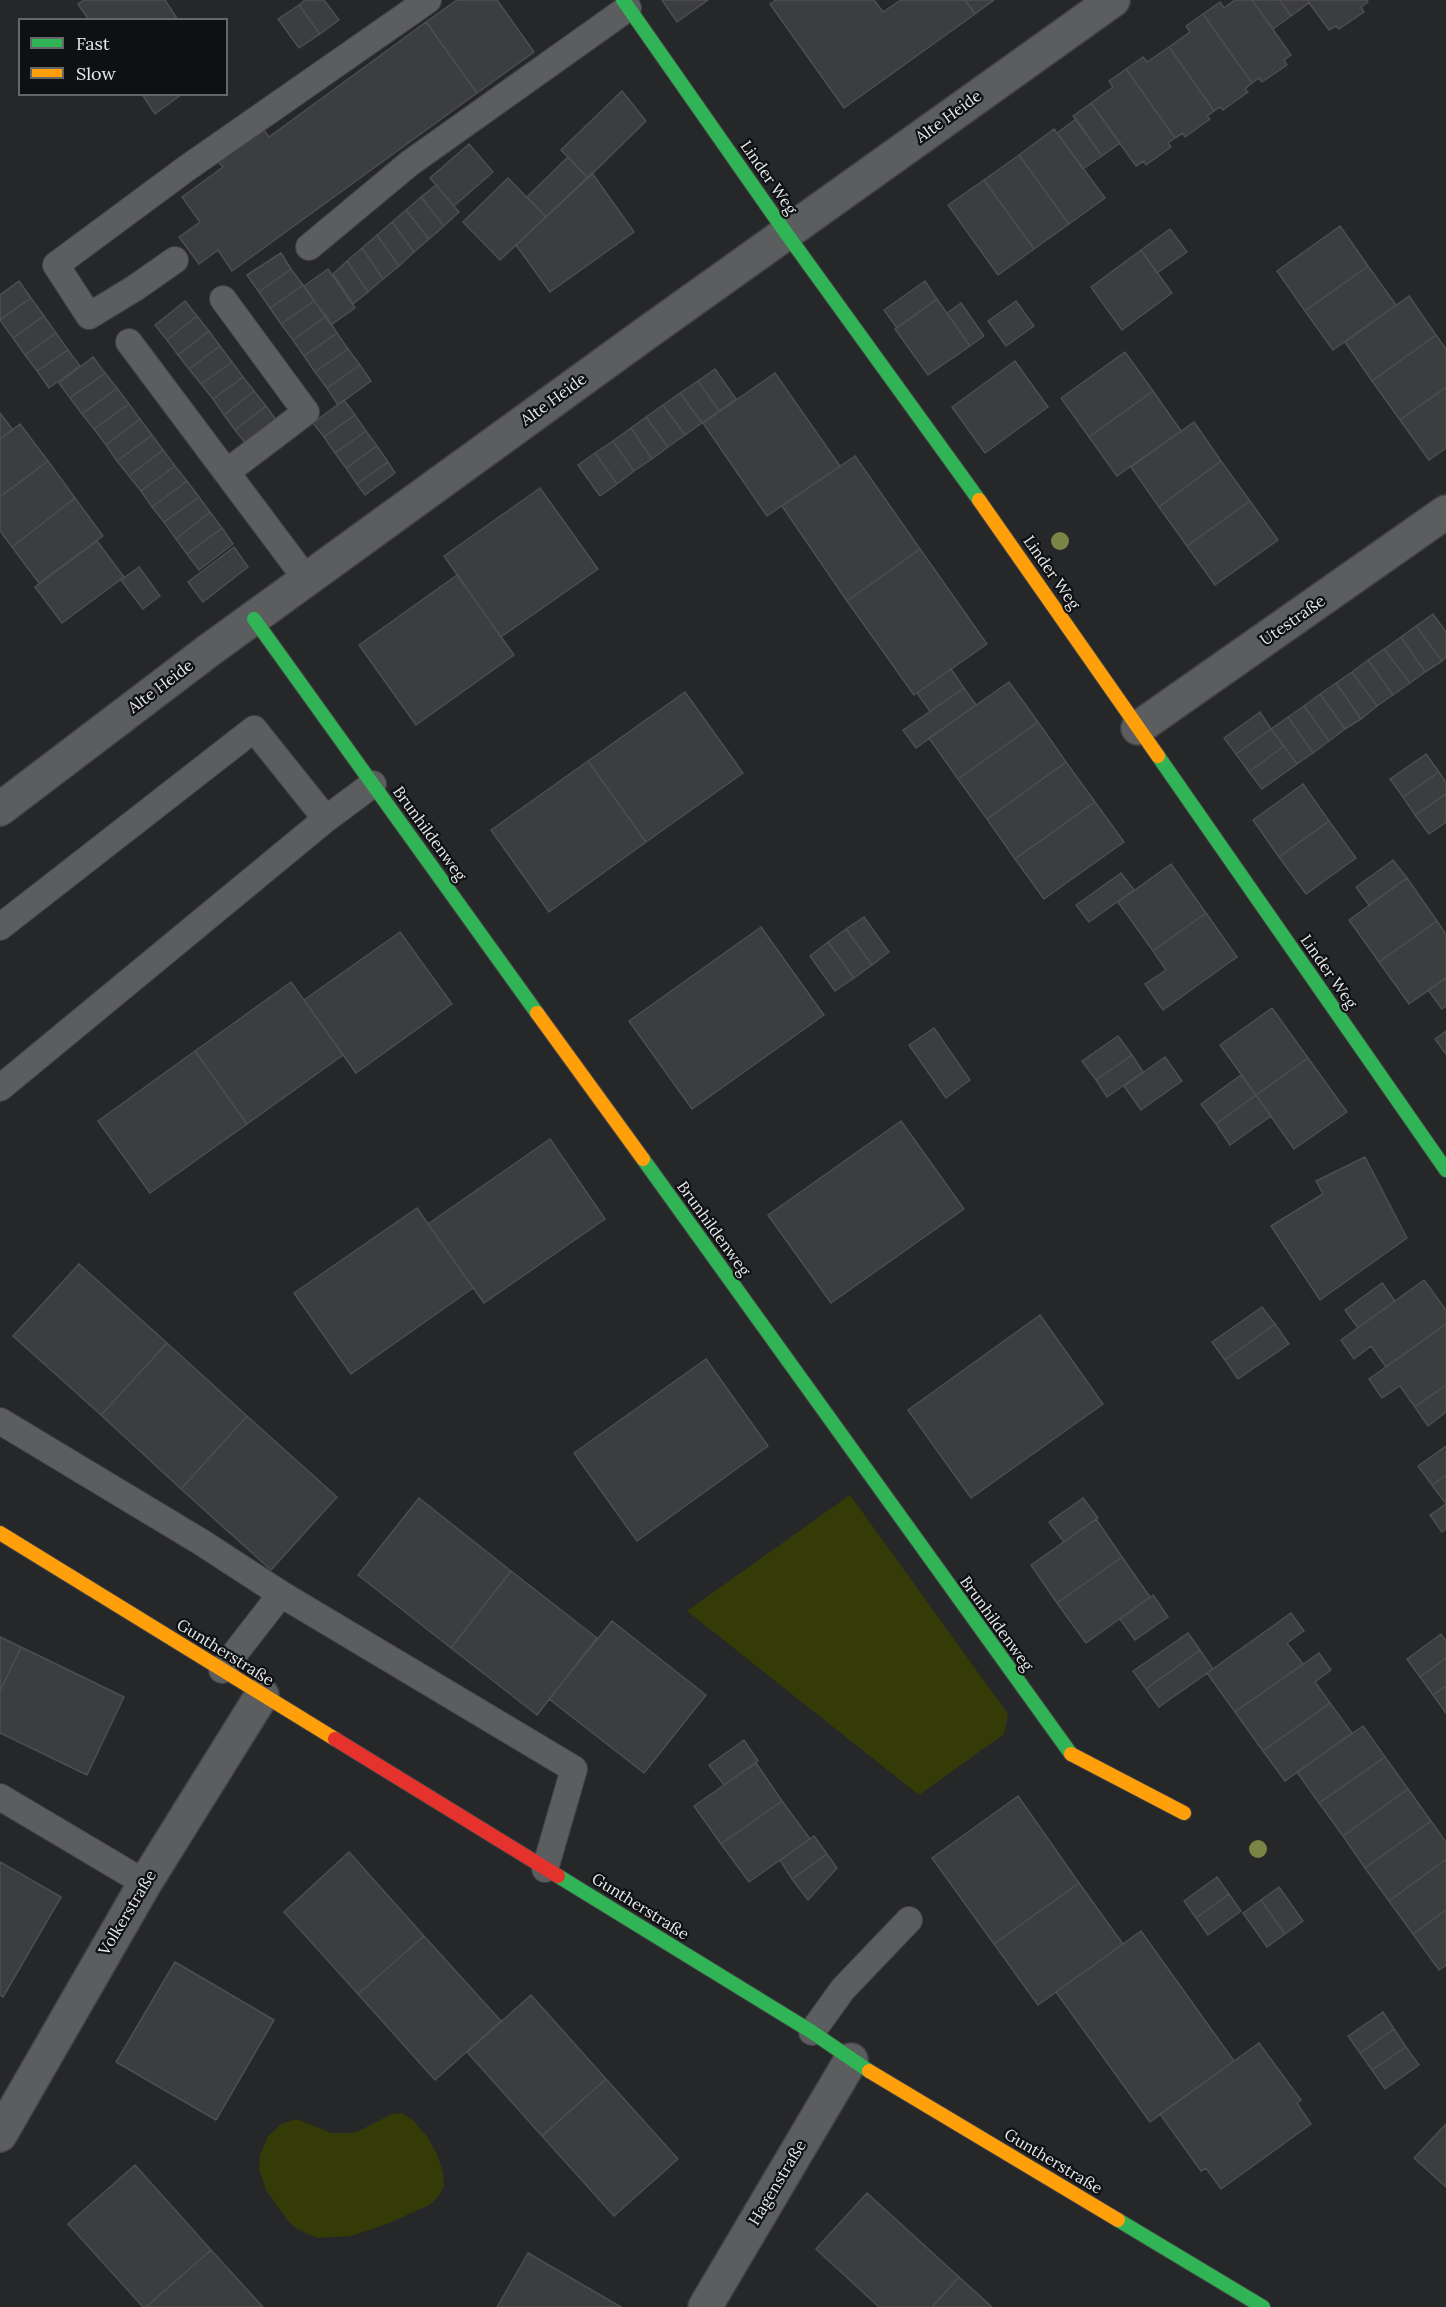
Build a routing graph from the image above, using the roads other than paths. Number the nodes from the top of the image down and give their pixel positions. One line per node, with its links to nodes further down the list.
1 (428, 0): 6 (lane)
2 (1113, 0): 4 (street, Alte Heide)
3 (625, 4): 4 (street, Linder Weg); 5 (lane)
4 (786, 234): 11 (street, Alte Heide); 13 (street, Linder Weg)
5 (309, 247)
6 (175, 260)
7 (223, 299): 9 (lane)
8 (129, 342): 9 (lane)
9 (228, 471): 11 (lane)
10 (1446, 512): 13 (street, Utestraße)
11 (307, 580): 12 (street, Alte Heide)
12 (254, 619): 14 (street, Brunhildenweg); 15 (street, Alte Heide)
13 (1138, 729): 19 (street, Linder Weg)
14 (373, 784): 16 (lane); 26 (street, Brunhildenweg)
15 (0, 808)
16 (327, 819): 17 (lane); 18 (lane)
17 (0, 927)
18 (0, 1088)
19 (1446, 1170)
20 (0, 1421): 22 (lane)
21 (0, 1533): 23 (street, Guntherstraße)
22 (281, 1594): 23 (lane); 27 (lane)
23 (222, 1670): 24 (street, Guntherstraße)
24 (262, 1695): 27 (street, Guntherstraße); 28 (street, Volkerstraße)
25 (0, 1797): 28 (lane)
26 (1184, 1813)
27 (545, 1869): 30 (street, Guntherstraße)
28 (146, 1883): 32 (street, Volkerstraße)
29 (909, 1920): 30 (lane)
30 (812, 2032): 31 (street, Guntherstraße)
31 (851, 2060): 33 (street, Hagenstraße); 34 (street, Guntherstraße)
32 (0, 2135)
33 (705, 2307)
34 (1263, 2307)

